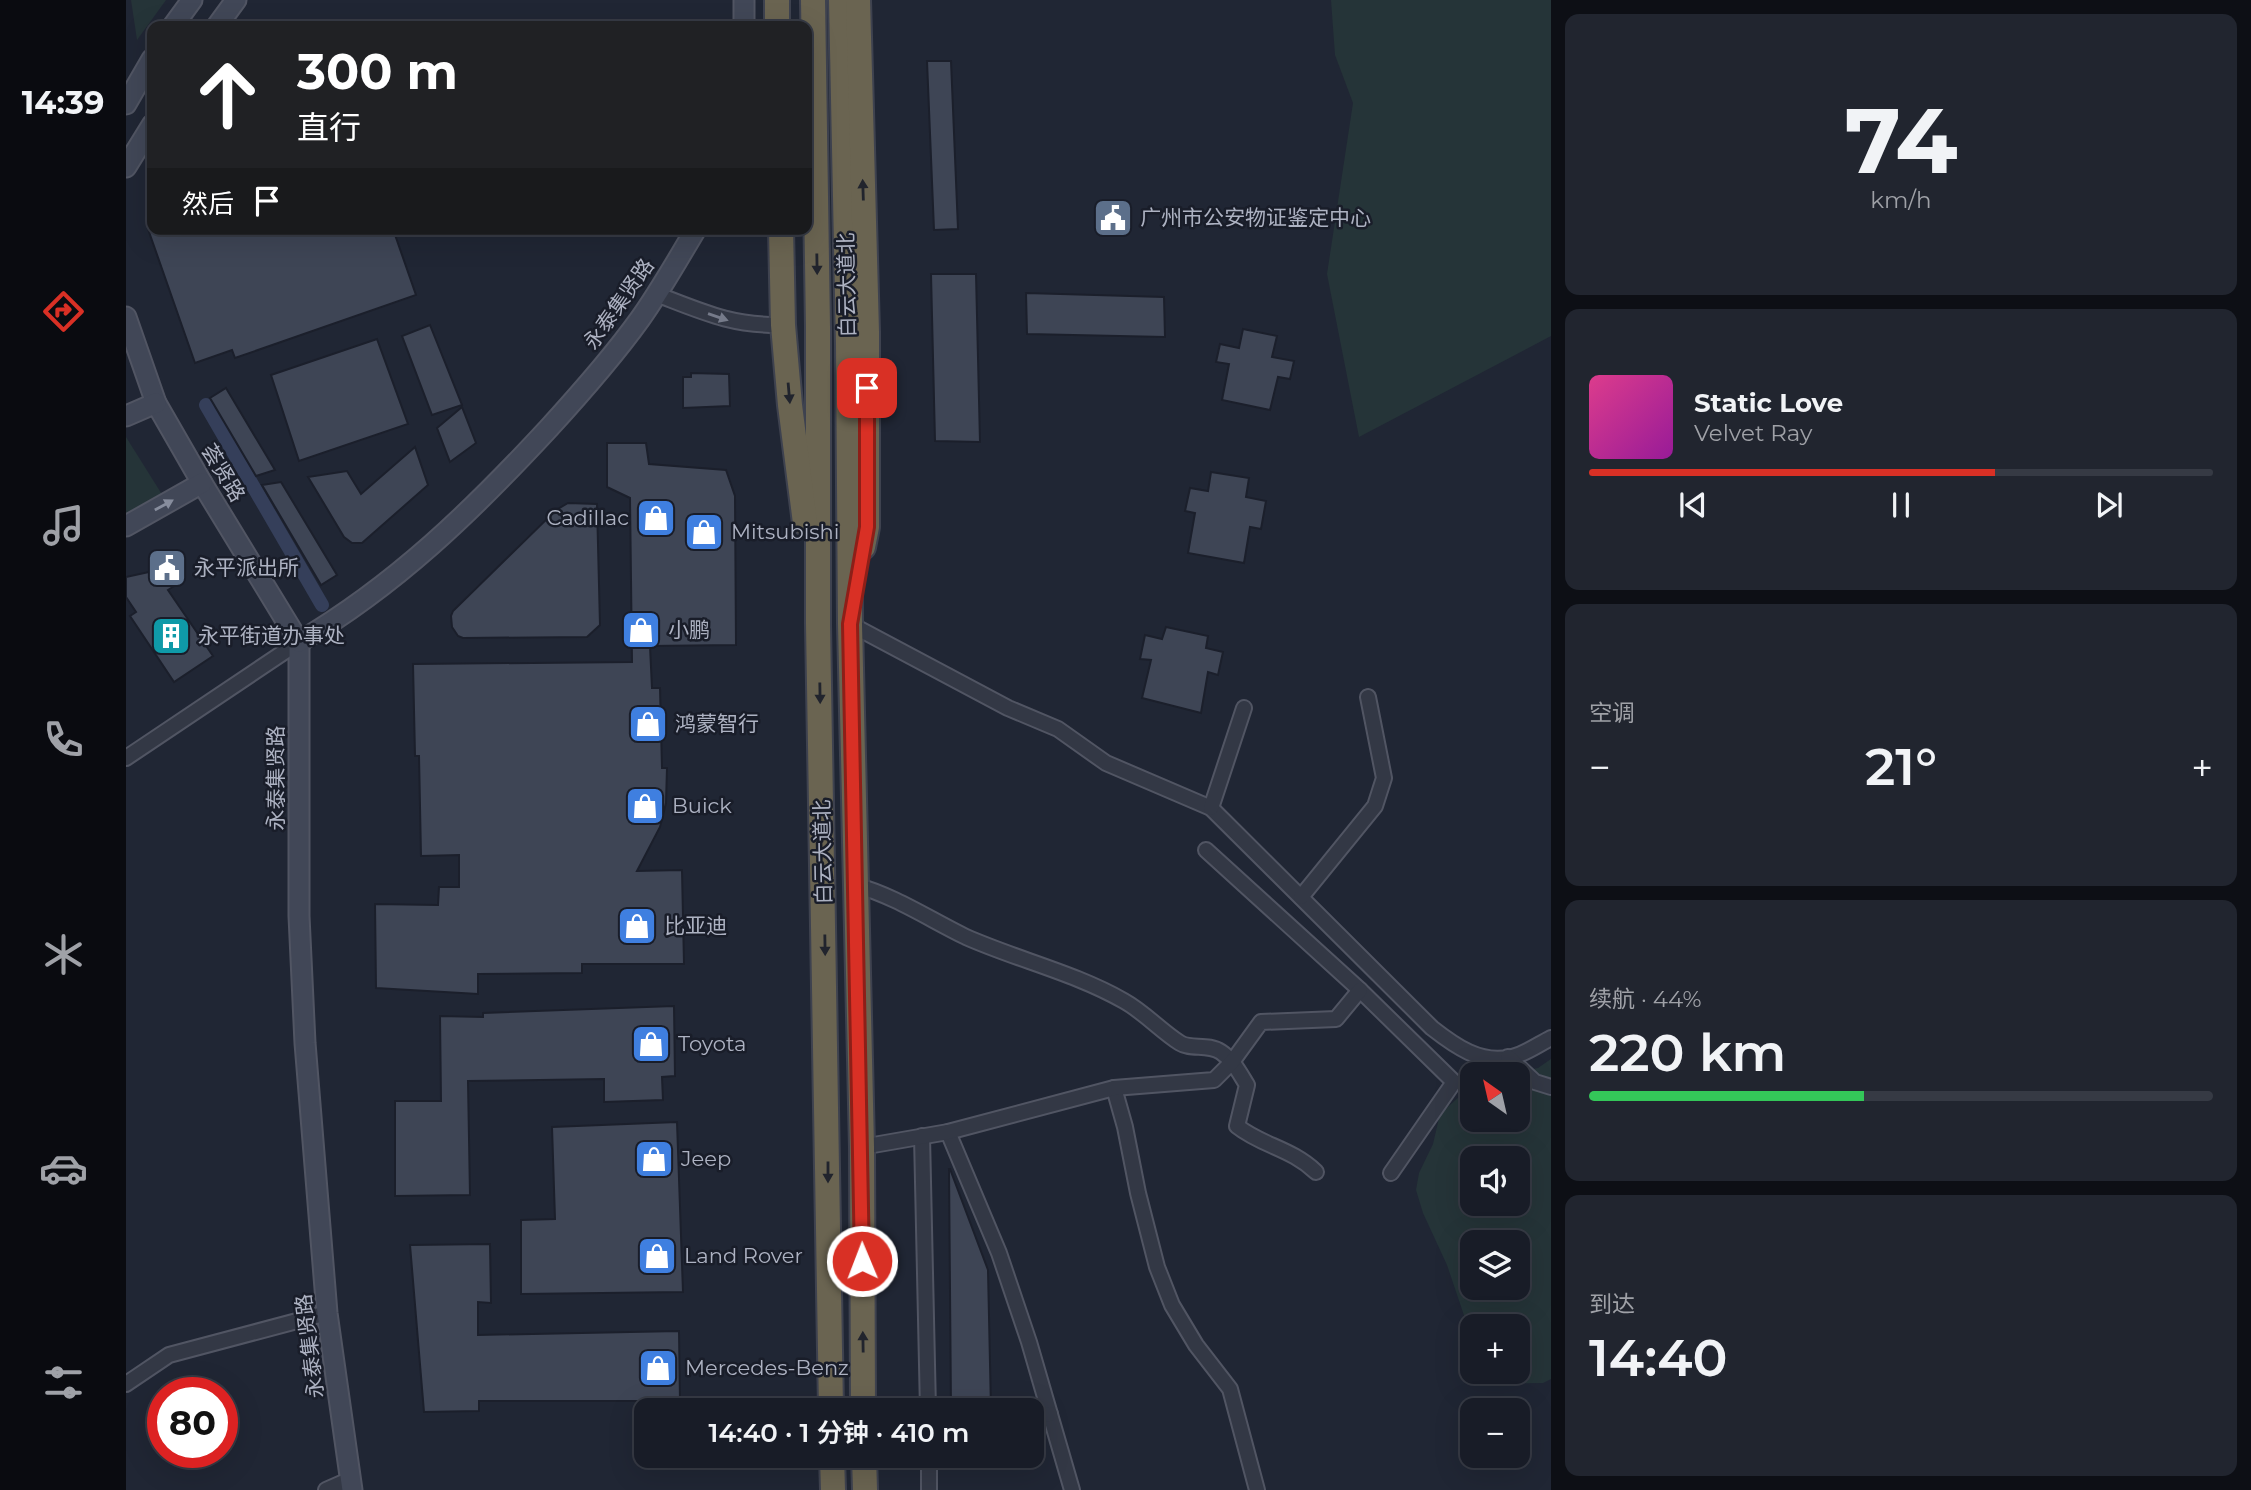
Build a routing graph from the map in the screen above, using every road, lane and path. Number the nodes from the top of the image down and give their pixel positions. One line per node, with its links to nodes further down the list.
1 (192, 0): 8 (street)
2 (236, 0): 9 (street)
3 (744, 0): 10 (street)
4 (777, 0): 11 (highway)
5 (813, 0): 25 (highway, 白云大道北, one-way to 25)
6 (841, 0): 26 (highway, 白云大道北)
7 (858, 0): 26 (highway, one-way to 7)
8 (177, 21)
9 (221, 21)
10 (744, 21)
11 (777, 21)
12 (147, 73): 13 (street)
13 (126, 104)
14 (147, 133): 15 (street)
15 (126, 167)
16 (692, 235): 18 (street, 永泰集贤路)
17 (781, 235): 20 (highway)
18 (656, 294): 20 (street, one-way to 20); 27 (street, 永泰集贤路)
19 (126, 317): 21 (street, 荟贤路)
20 (783, 325): 25 (highway, one-way to 25)
21 (156, 403): 22 (street); 23 (street, 荟贤路)
22 (126, 416)
23 (202, 483): 24 (street, one-way to 23); 27 (street, 荟贤路)
24 (126, 526)
25 (818, 624): 48 (highway, 白云大道北, one-way to 48)
26 (850, 624): 31 (street); 33 (highway, 白云大道北)
27 (299, 642): 30 (street); 46 (street, 永泰集贤路)
28 (1368, 697): 34 (street)
29 (1244, 708): 31 (street)
30 (126, 758)
31 (1210, 808): 34 (street)
32 (1206, 850): 35 (street)
33 (855, 885): 38 (street); 43 (highway, 白云大道北)
34 (1301, 897): 37 (street)
35 (1360, 989): 38 (street); 45 (street)
36 (1551, 1038): 37 (street)
37 (1508, 1058): 39 (street)
38 (1233, 1062): 40 (street); 44 (street)
39 (1551, 1087)
40 (1114, 1088): 41 (street); 62 (street)
41 (948, 1132): 42 (street); 52 (street)
42 (922, 1136): 43 (street); 50 (street)
43 (862, 1147): 49 (highway, 白云大道北, one-way to 43)
44 (1317, 1172)
45 (1391, 1174)
46 (327, 1313): 47 (street); 56 (street, 永泰集贤路)
47 (126, 1384)
48 (831, 1398)
49 (863, 1398)
50 (928, 1398)
51 (1044, 1414): 52 (street)
52 (1050, 1414): 61 (street)
53 (832, 1468): 58 (highway)
54 (864, 1468): 59 (highway)
55 (929, 1468): 60 (street)
56 (352, 1485): 57 (street)
57 (326, 1490)
58 (833, 1490)
59 (865, 1490)
60 (929, 1490)
61 (1072, 1490)
62 (1257, 1490)

